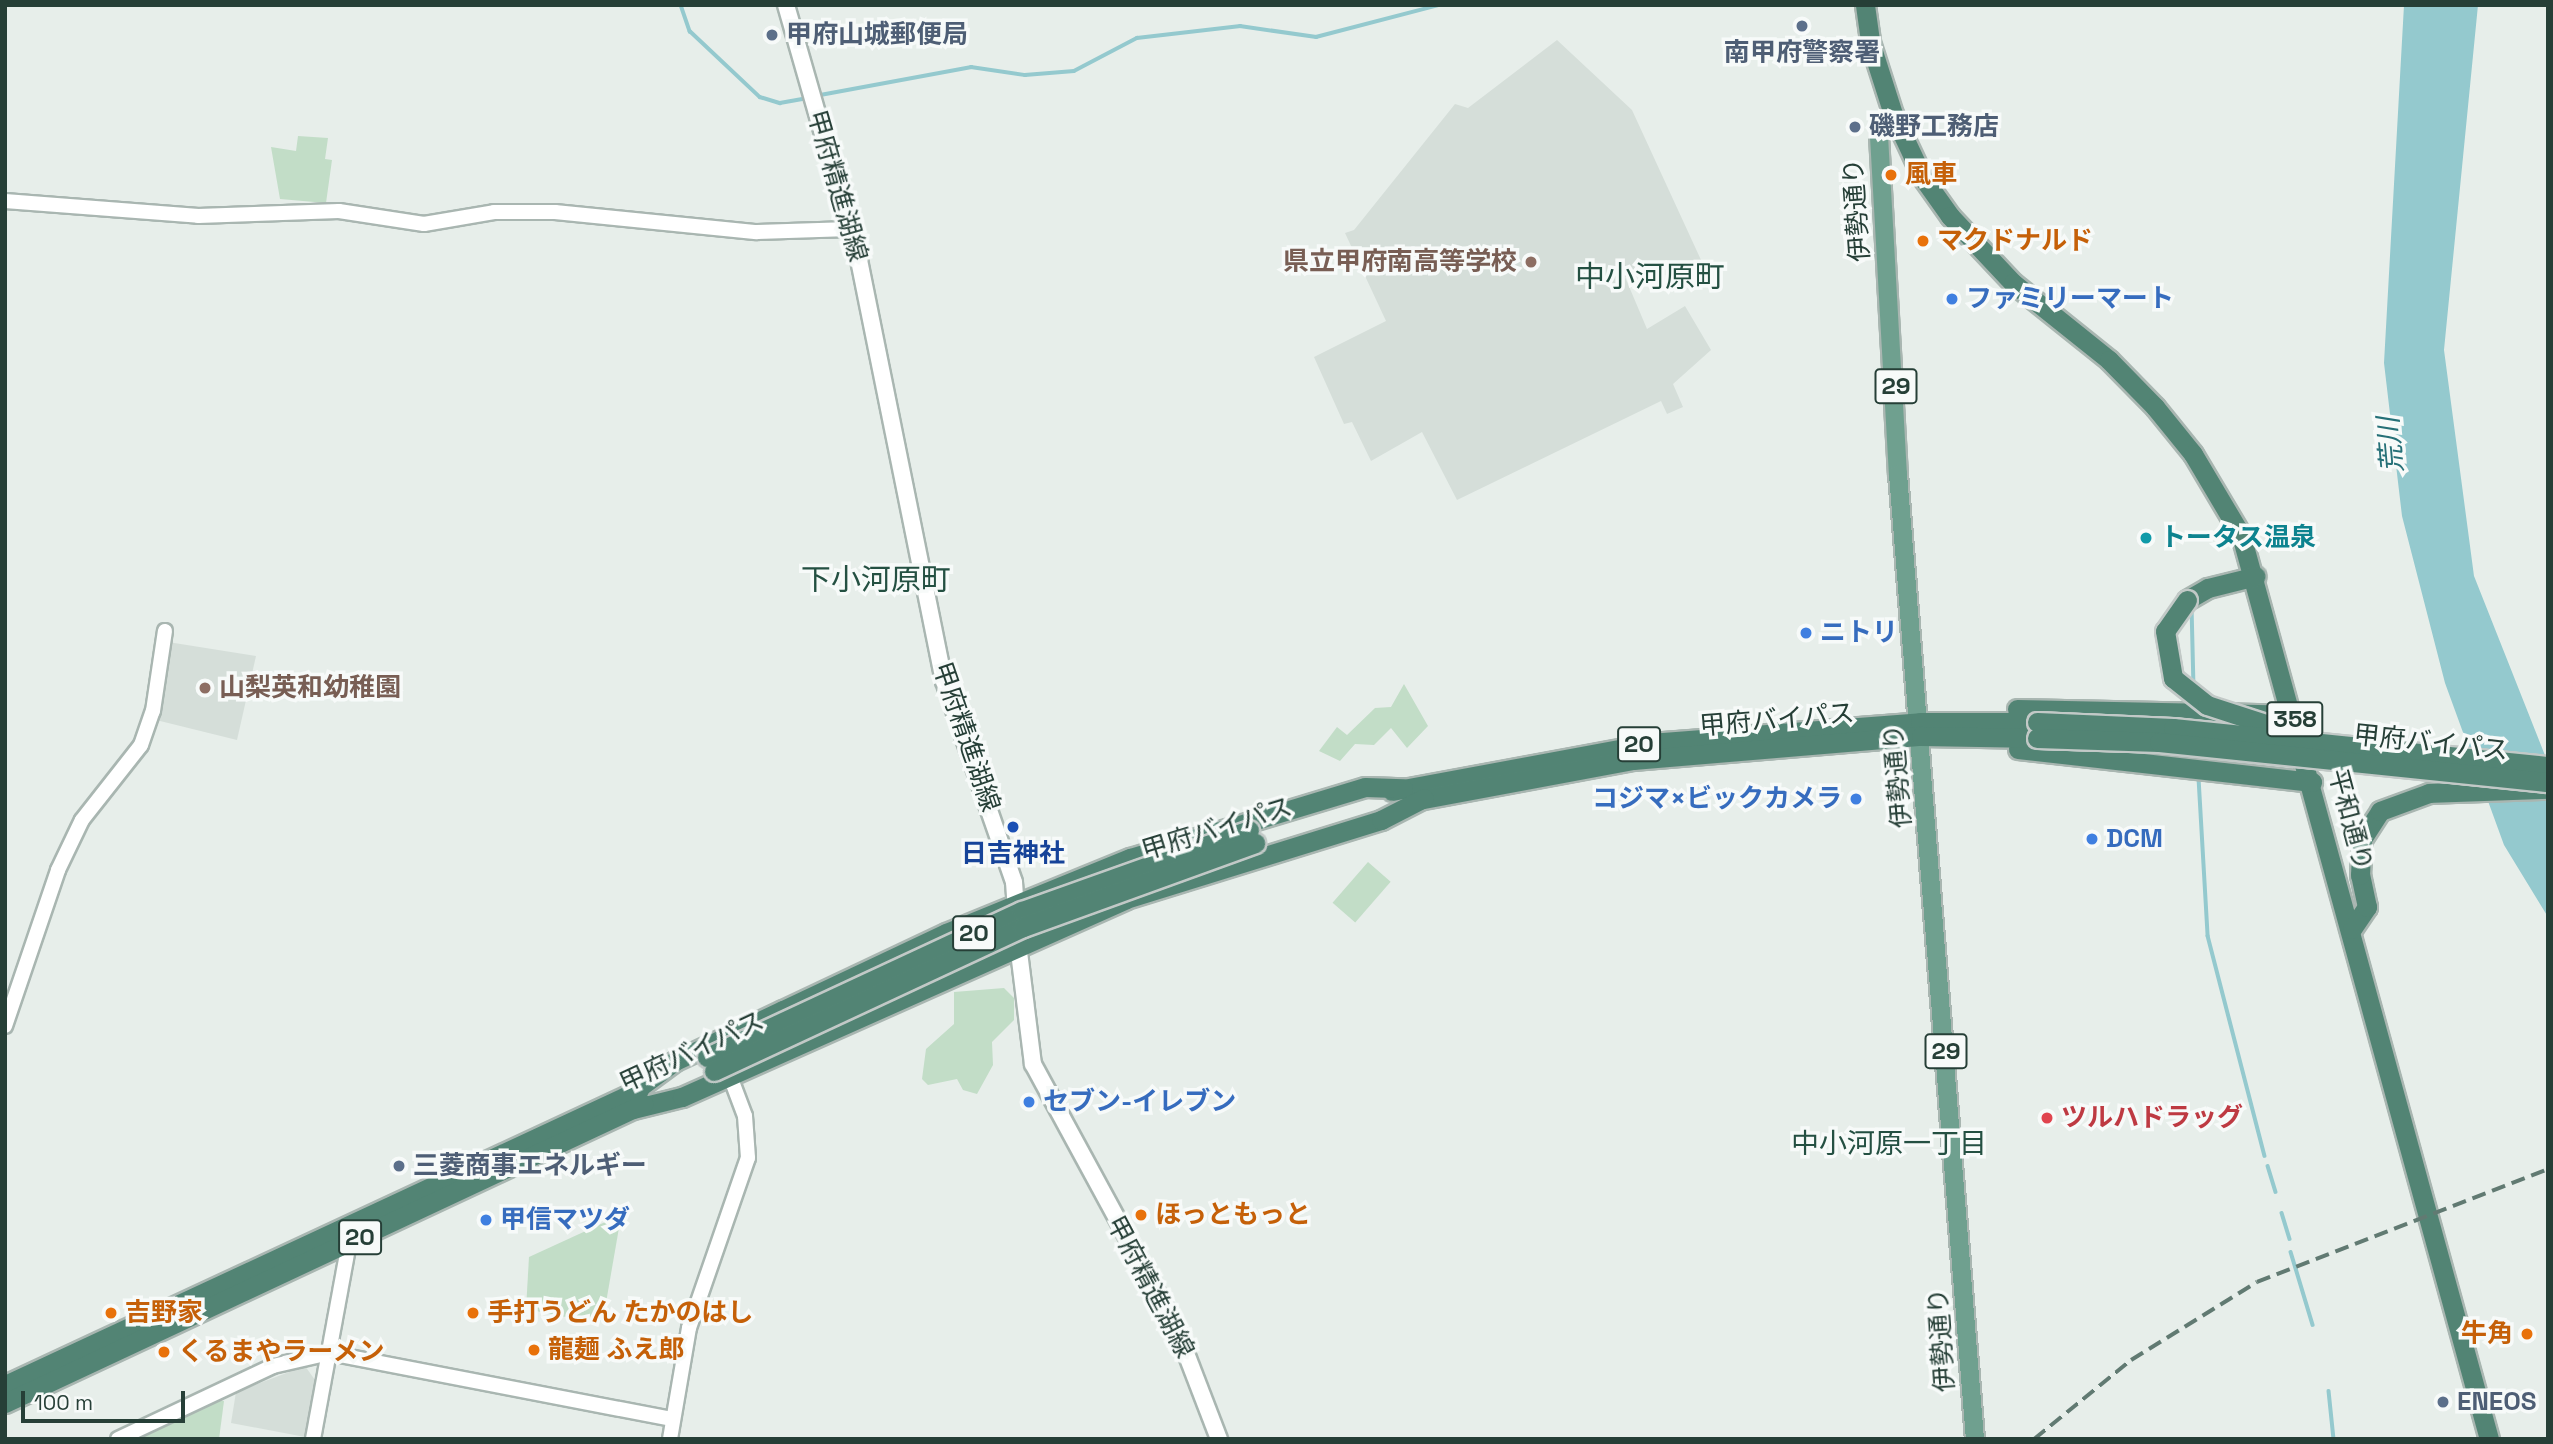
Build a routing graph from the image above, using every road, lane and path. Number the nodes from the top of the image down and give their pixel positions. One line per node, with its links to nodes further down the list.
1 (786, 5): 5 (main road, 甲府精進湖線)
2 (1865, 5): 3 (highway, 平和通り / 358)
3 (1893, 114): 6 (highway, 平和通り / 358); 9 (main road, 伊勢通り / 29)
4 (5, 201): 5 (street)
5 (850, 229): 20 (main road, 甲府精進湖線)
6 (2256, 576): 8 (highway, 平和通り / 358); 12 (highway, bridge)
7 (165, 631): 23 (street)
8 (2294, 715): 9 (highway); 14 (highway, 平和通り / 358)
9 (1924, 727): 10 (highway, 甲府バイパス / 20); 11 (highway, 甲府バイパス / 20); 16 (highway, 甲府バイパス / 20); 18 (highway, 甲府バイパス / 20); 36 (main road, 伊勢通り / 29)
10 (2037, 730): 11 (highway, 甲府バイパス / 20); 12 (highway, 甲府バイパス / 20, bridge); 15 (highway, 甲府バイパス / 20, bridge)
11 (2002, 737): 14 (highway)
12 (2428, 754): 13 (highway, 甲府バイパス / 20, bridge)
13 (2548, 766)
14 (2312, 782): 21 (highway, 平和通り / 358)
15 (2548, 782)
16 (1403, 788): 19 (highway, 甲府バイパス / 20); 20 (highway)
17 (2548, 789): 21 (highway)
18 (1424, 798): 19 (highway, 甲府バイパス / 20); 22 (highway)
19 (1252, 837): 24 (highway, 甲府バイパス / 20, bridge)
20 (1015, 904): 22 (main road, 甲府精進湖線); 25 (highway)
21 (2352, 929): 37 (highway, 平和通り / 358)
22 (1018, 944): 24 (highway); 35 (main road, 甲府精進湖線)
23 (5, 1026)
24 (717, 1068): 25 (highway, 甲府バイパス / 20); 25 (highway); 31 (street)
25 (631, 1101): 26 (highway, 甲府バイパス / 20); 27 (highway, 甲府バイパス / 20)
26 (353, 1223): 27 (street); 29 (highway, 甲府バイパス / 20)
27 (349, 1243): 28 (street); 30 (highway, 甲府バイパス / 20)
28 (329, 1353): 31 (street); 32 (street); 33 (street)
29 (5, 1385)
30 (5, 1402)
31 (673, 1419): 34 (street)
32 (118, 1439)
33 (313, 1439)
34 (670, 1439)
35 (1219, 1439)
36 (1975, 1439)
37 (2488, 1439)

